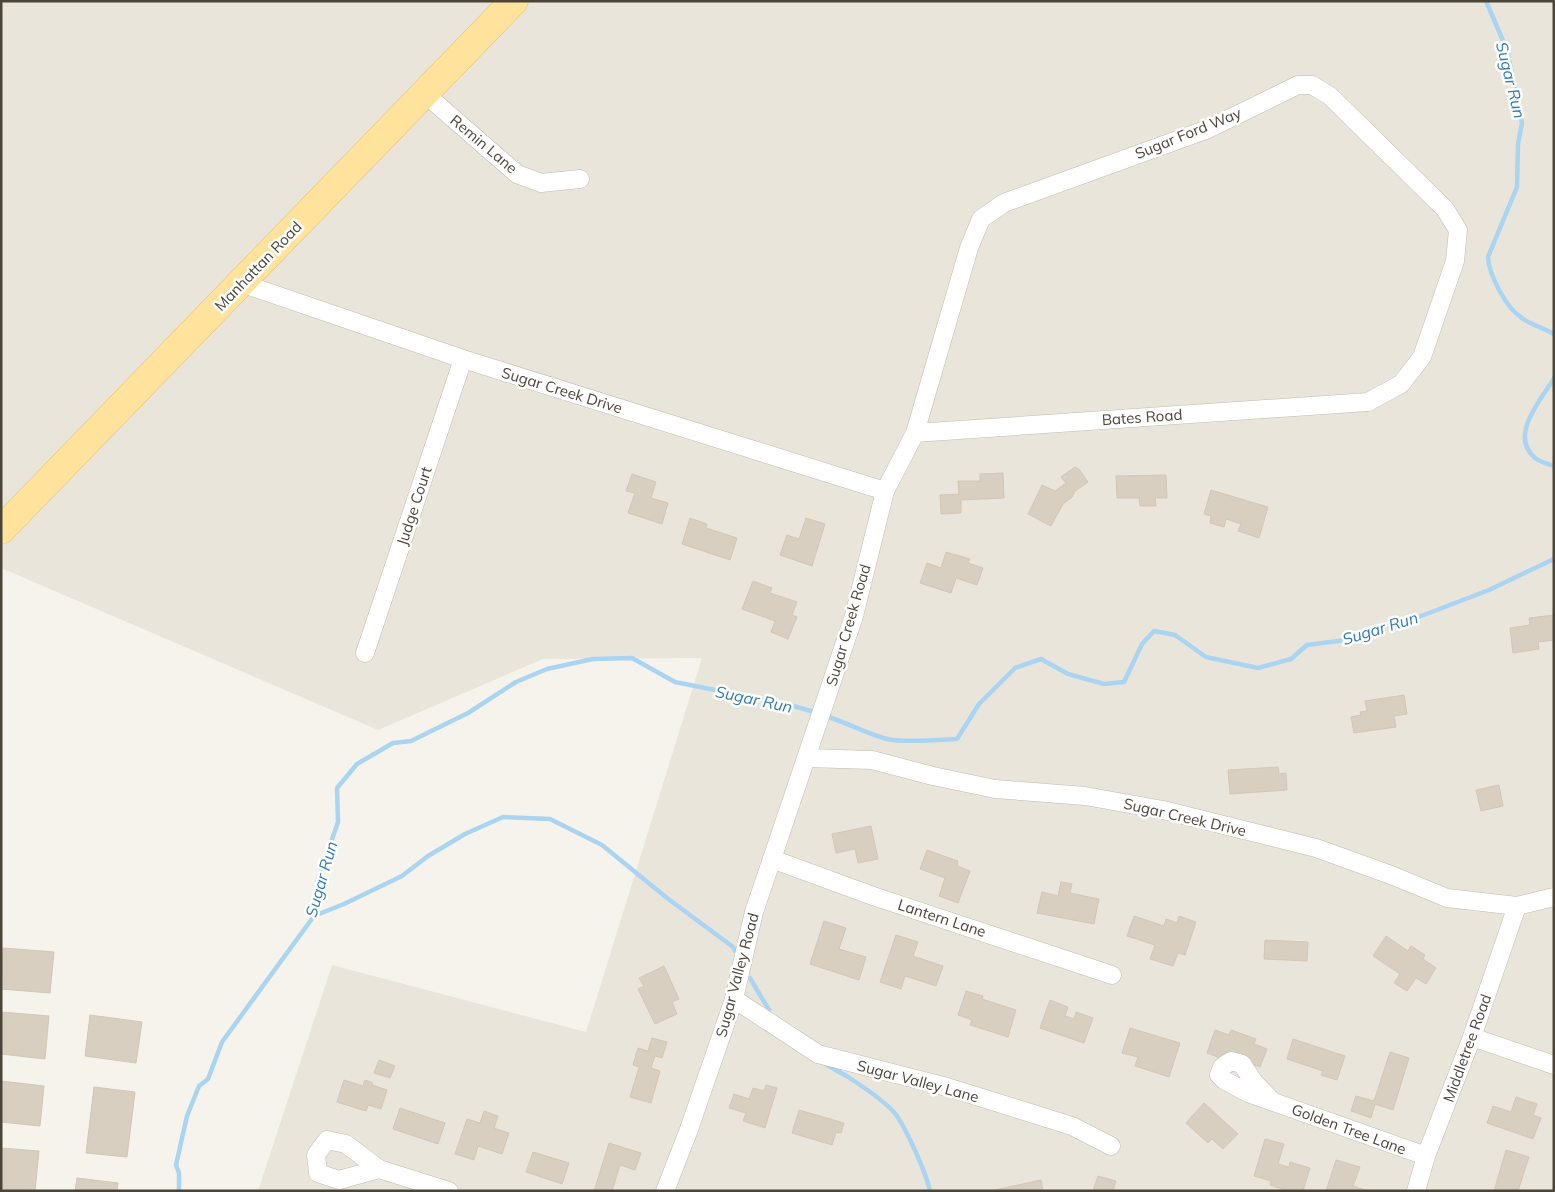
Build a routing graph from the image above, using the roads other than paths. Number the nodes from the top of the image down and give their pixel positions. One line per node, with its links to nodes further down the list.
1 (514, 1): 2 (main road, Manhattan Road)
2 (424, 93): 3 (street, Remin Lane); 4 (main road, Manhattan Road)
3 (580, 179)
4 (241, 283): 5 (street, Sugar Creek Drive); 9 (main road, Manhattan Road)
5 (463, 359): 8 (street, Sugar Creek Drive); 10 (street, Judge Court)
6 (1368, 402): 7 (street, Bates Road); 7 (street, Sugar Ford Way)
7 (915, 433): 8 (street, Sugar Ford Way)
8 (885, 491): 11 (street, Sugar Creek Road)
9 (1, 530)
10 (366, 653)
11 (807, 758): 12 (street, Sugar Valley Road); 14 (street, Sugar Creek Drive)
12 (772, 859): 15 (street, Lantern Lane); 16 (street, Sugar Valley Road)
13 (1554, 897): 14 (street, Sugar Creek Drive)
14 (1517, 906): 17 (street, Middletree Road)
15 (1112, 975)
16 (734, 999): 20 (street, Sugar Valley Lane); 24 (street, Sugar Valley Road)
17 (1472, 1036): 18 (street); 21 (street, Middletree Road)
18 (1554, 1065)
19 (1272, 1101): 21 (street, Golden Tree Lane)
20 (1111, 1146)
21 (1426, 1156): 25 (street, Middletree Road)
22 (379, 1169): 23 (street)
23 (449, 1191)
24 (665, 1191)
25 (1416, 1191)

